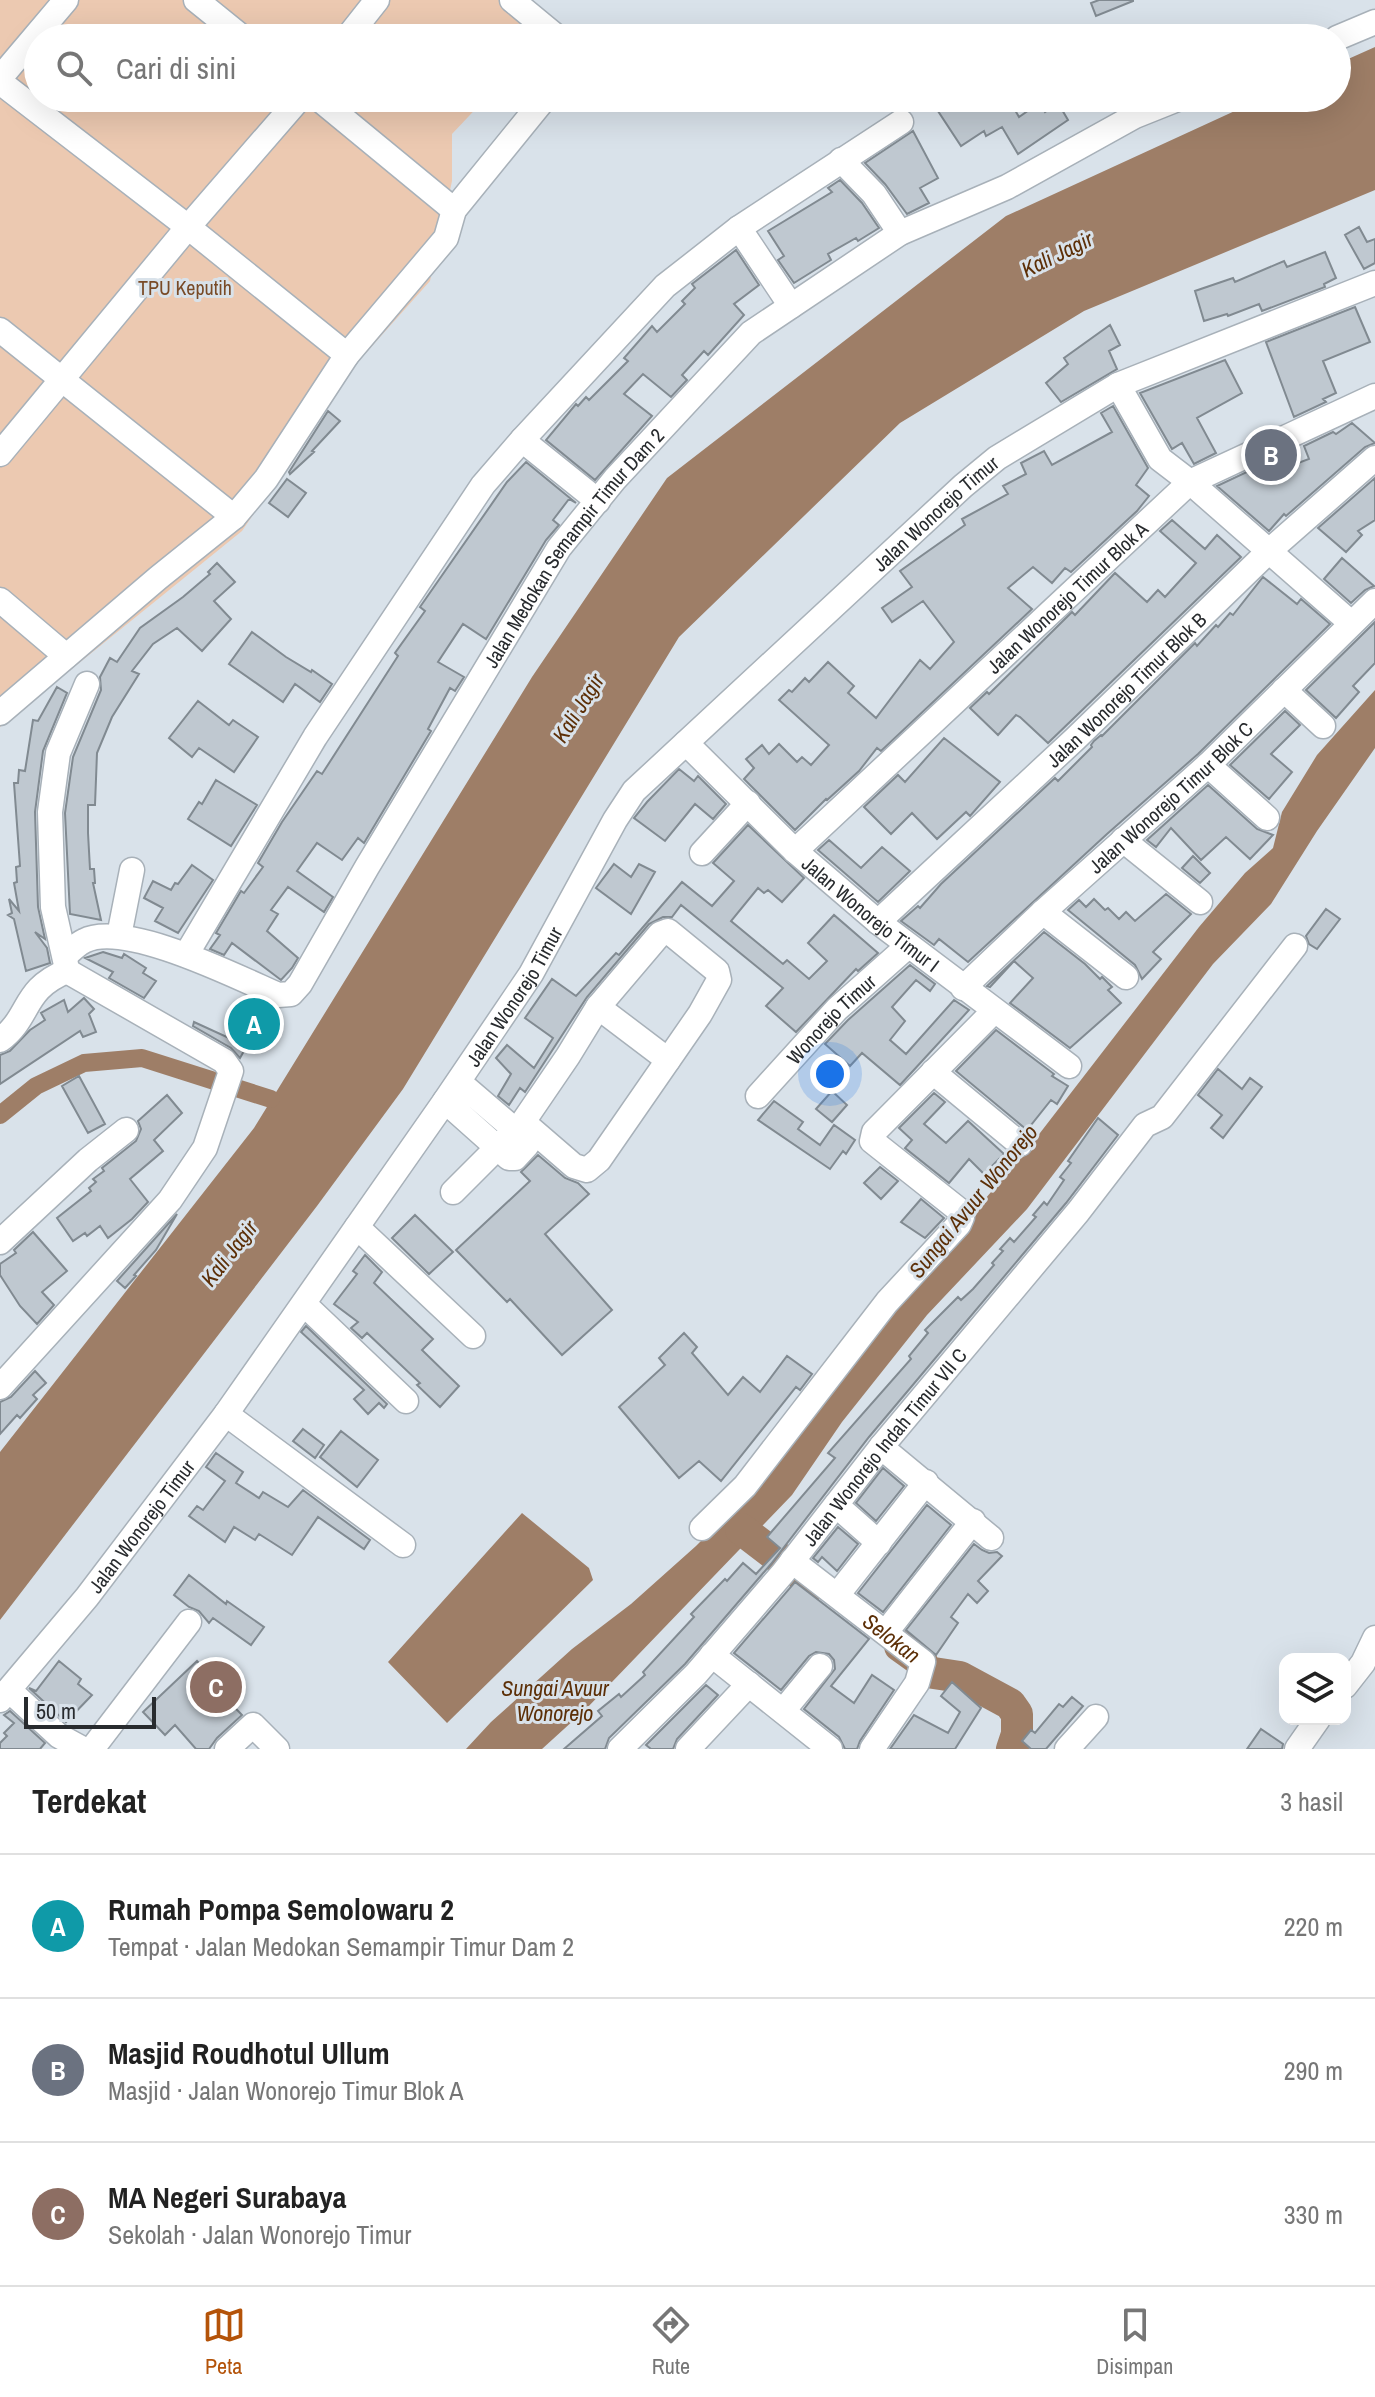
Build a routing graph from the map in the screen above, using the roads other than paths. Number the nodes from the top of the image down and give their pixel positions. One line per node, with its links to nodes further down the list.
1 (66, 0): 6 (street)
2 (196, 0): 7 (street)
3 (377, 0): 8 (street)
4 (512, 0): 9 (street)
5 (1375, 22): 10 (street)
6 (46, 24)
7 (226, 24)
8 (358, 24)
9 (541, 24)
10 (1351, 32)
11 (24, 51): 12 (street)
12 (0, 80): 13 (street)
13 (24, 99)
14 (41, 112): 22 (street)
15 (288, 112): 22 (street)
16 (335, 112): 21 (street)
17 (534, 112): 21 (street)
18 (1145, 112): 24 (street, Jalan Medokan Semampir Timur Dam 2)
19 (901, 122): 20 (street)
20 (841, 160): 23 (street); 24 (street)
21 (454, 210): 28 (street)
22 (188, 227): 28 (street); 29 (street)
23 (739, 228): 26 (street); 32 (street)
24 (900, 233): 26 (street, Jalan Medokan Semampir Timur Dam 2)
25 (1375, 283): 30 (street, Jalan Wonorejo Timur)
26 (791, 306): 36 (street, Jalan Medokan Semampir Timur Dam 2)
27 (0, 330): 29 (street)
28 (347, 355): 37 (street)
29 (62, 379): 33 (street); 37 (street)
30 (1118, 385): 35 (street); 47 (street, Jalan Wonorejo Timur)
31 (1371, 402): 35 (street, Jalan Wonorejo Timur Blok A)
32 (522, 440): 36 (street); 61 (street)
33 (0, 454)
34 (1375, 458): 38 (street, Jalan Wonorejo Timur Blok B)
35 (1190, 482): 38 (street); 52 (street, Jalan Wonorejo Timur Blok A)
36 (598, 501): 61 (street, Jalan Medokan Semampir Timur Dam 2)
37 (234, 517): 42 (street)
38 (1269, 551): 41 (street); 57 (street, Jalan Wonorejo Timur Blok B)
39 (0, 600): 42 (street)
40 (1375, 601): 41 (street, Jalan Wonorejo Timur Blok C)
41 (1351, 623): 44 (street, Jalan Wonorejo Timur Blok C)
42 (66, 656): 45 (street)
43 (87, 684): 62 (street)
44 (1284, 690): 46 (street); 48 (street, Jalan Wonorejo Timur Blok C)
45 (0, 713)
46 (1323, 726)
47 (686, 743): 49 (street, Jalan Wonorejo Timur I); 73 (street, Jalan Wonorejo Timur)
48 (1208, 765): 50 (street); 51 (street, Jalan Wonorejo Timur Blok C)
49 (748, 803): 52 (street, Jalan Wonorejo Timur I); 53 (street)
50 (1267, 818)
51 (1123, 840): 55 (street); 56 (street, Jalan Wonorejo Timur Blok C)
52 (795, 851): 57 (street, Jalan Wonorejo Timur I)
53 (702, 853)
54 (132, 870): 58 (street)
55 (1200, 902)
56 (1043, 912): 63 (street); 64 (street, Jalan Wonorejo Timur Blok C)
57 (878, 922): 59 (street, Jalan Wonorejo Timur I)
58 (119, 936): 61 (street, Jalan Medokan Semampir Timur Dam 2); 62 (street, Jalan Medokan Semampir Timur Dam 2)
59 (908, 946): 64 (street, Jalan Wonorejo Timur I); 74 (street, Wonorejo Timur)
60 (1295, 946): 86 (street, Jalan Wonorejo Indah Timur VII C)
61 (186, 955)
62 (66, 964): 66 (street, Jalan Medokan Semampir Timur Dam 2); 83 (street)
63 (1126, 977)
64 (963, 988): 67 (street, Jalan Wonorejo Timur I)
65 (598, 1007): 70 (street); 70 (street); 76 (street)
66 (24, 1008): 68 (street); 69 (street, Jalan Medokan Semampir Timur Dam 2)
67 (993, 1012): 71 (street, Jalan Wonorejo Timur I); 72 (street)
68 (0, 1016)
69 (0, 1040)
70 (668, 1060): 76 (street)
71 (1069, 1066)
72 (933, 1072): 77 (street); 89 (street)
73 (452, 1092): 76 (street); 79 (street, Jalan Wonorejo Timur)
74 (758, 1096)
75 (126, 1130): 80 (street)
76 (512, 1133): 78 (street)
77 (1020, 1144)
78 (453, 1192)
79 (357, 1227): 81 (street, Jalan Wonorejo Timur); 82 (street)
80 (0, 1242)
81 (304, 1304): 84 (street); 85 (street, Jalan Wonorejo Timur)
82 (473, 1336)
83 (0, 1387)
84 (406, 1401)
85 (226, 1414): 91 (street); 101 (street, Jalan Wonorejo Timur)
86 (881, 1447): 87 (street); 88 (street, Jalan Wonorejo Indah Timur VII C)
87 (926, 1482): 90 (street); 95 (street)
88 (836, 1505): 90 (street); 92 (street, Jalan Wonorejo Indah Timur VII C)
89 (702, 1528)
90 (879, 1543): 93 (street)
91 (403, 1545)
92 (788, 1566): 93 (street); 97 (street, Jalan Wonorejo Indah Timur VII C)
93 (838, 1594): 95 (street)
94 (189, 1622): 106 (street)
95 (886, 1632): 112 (street)
96 (1375, 1638): 99 (street)
97 (712, 1655): 100 (street); 109 (street, Jalan Wonorejo Indah Timur VII C)
98 (820, 1666): 102 (street)
99 (1351, 1678)
100 (749, 1684): 102 (street); 110 (street)
101 (4, 1695): 105 (street)
102 (783, 1711): 111 (street)
103 (1096, 1717): 113 (street)
104 (1314, 1725): 114 (street)
105 (83, 1749)
106 (92, 1749)
107 (227, 1749): 108 (street)
108 (277, 1749)
109 (620, 1749)
110 (688, 1749)
111 (830, 1749)
112 (872, 1749)
113 (1067, 1749)
114 (1297, 1749)

